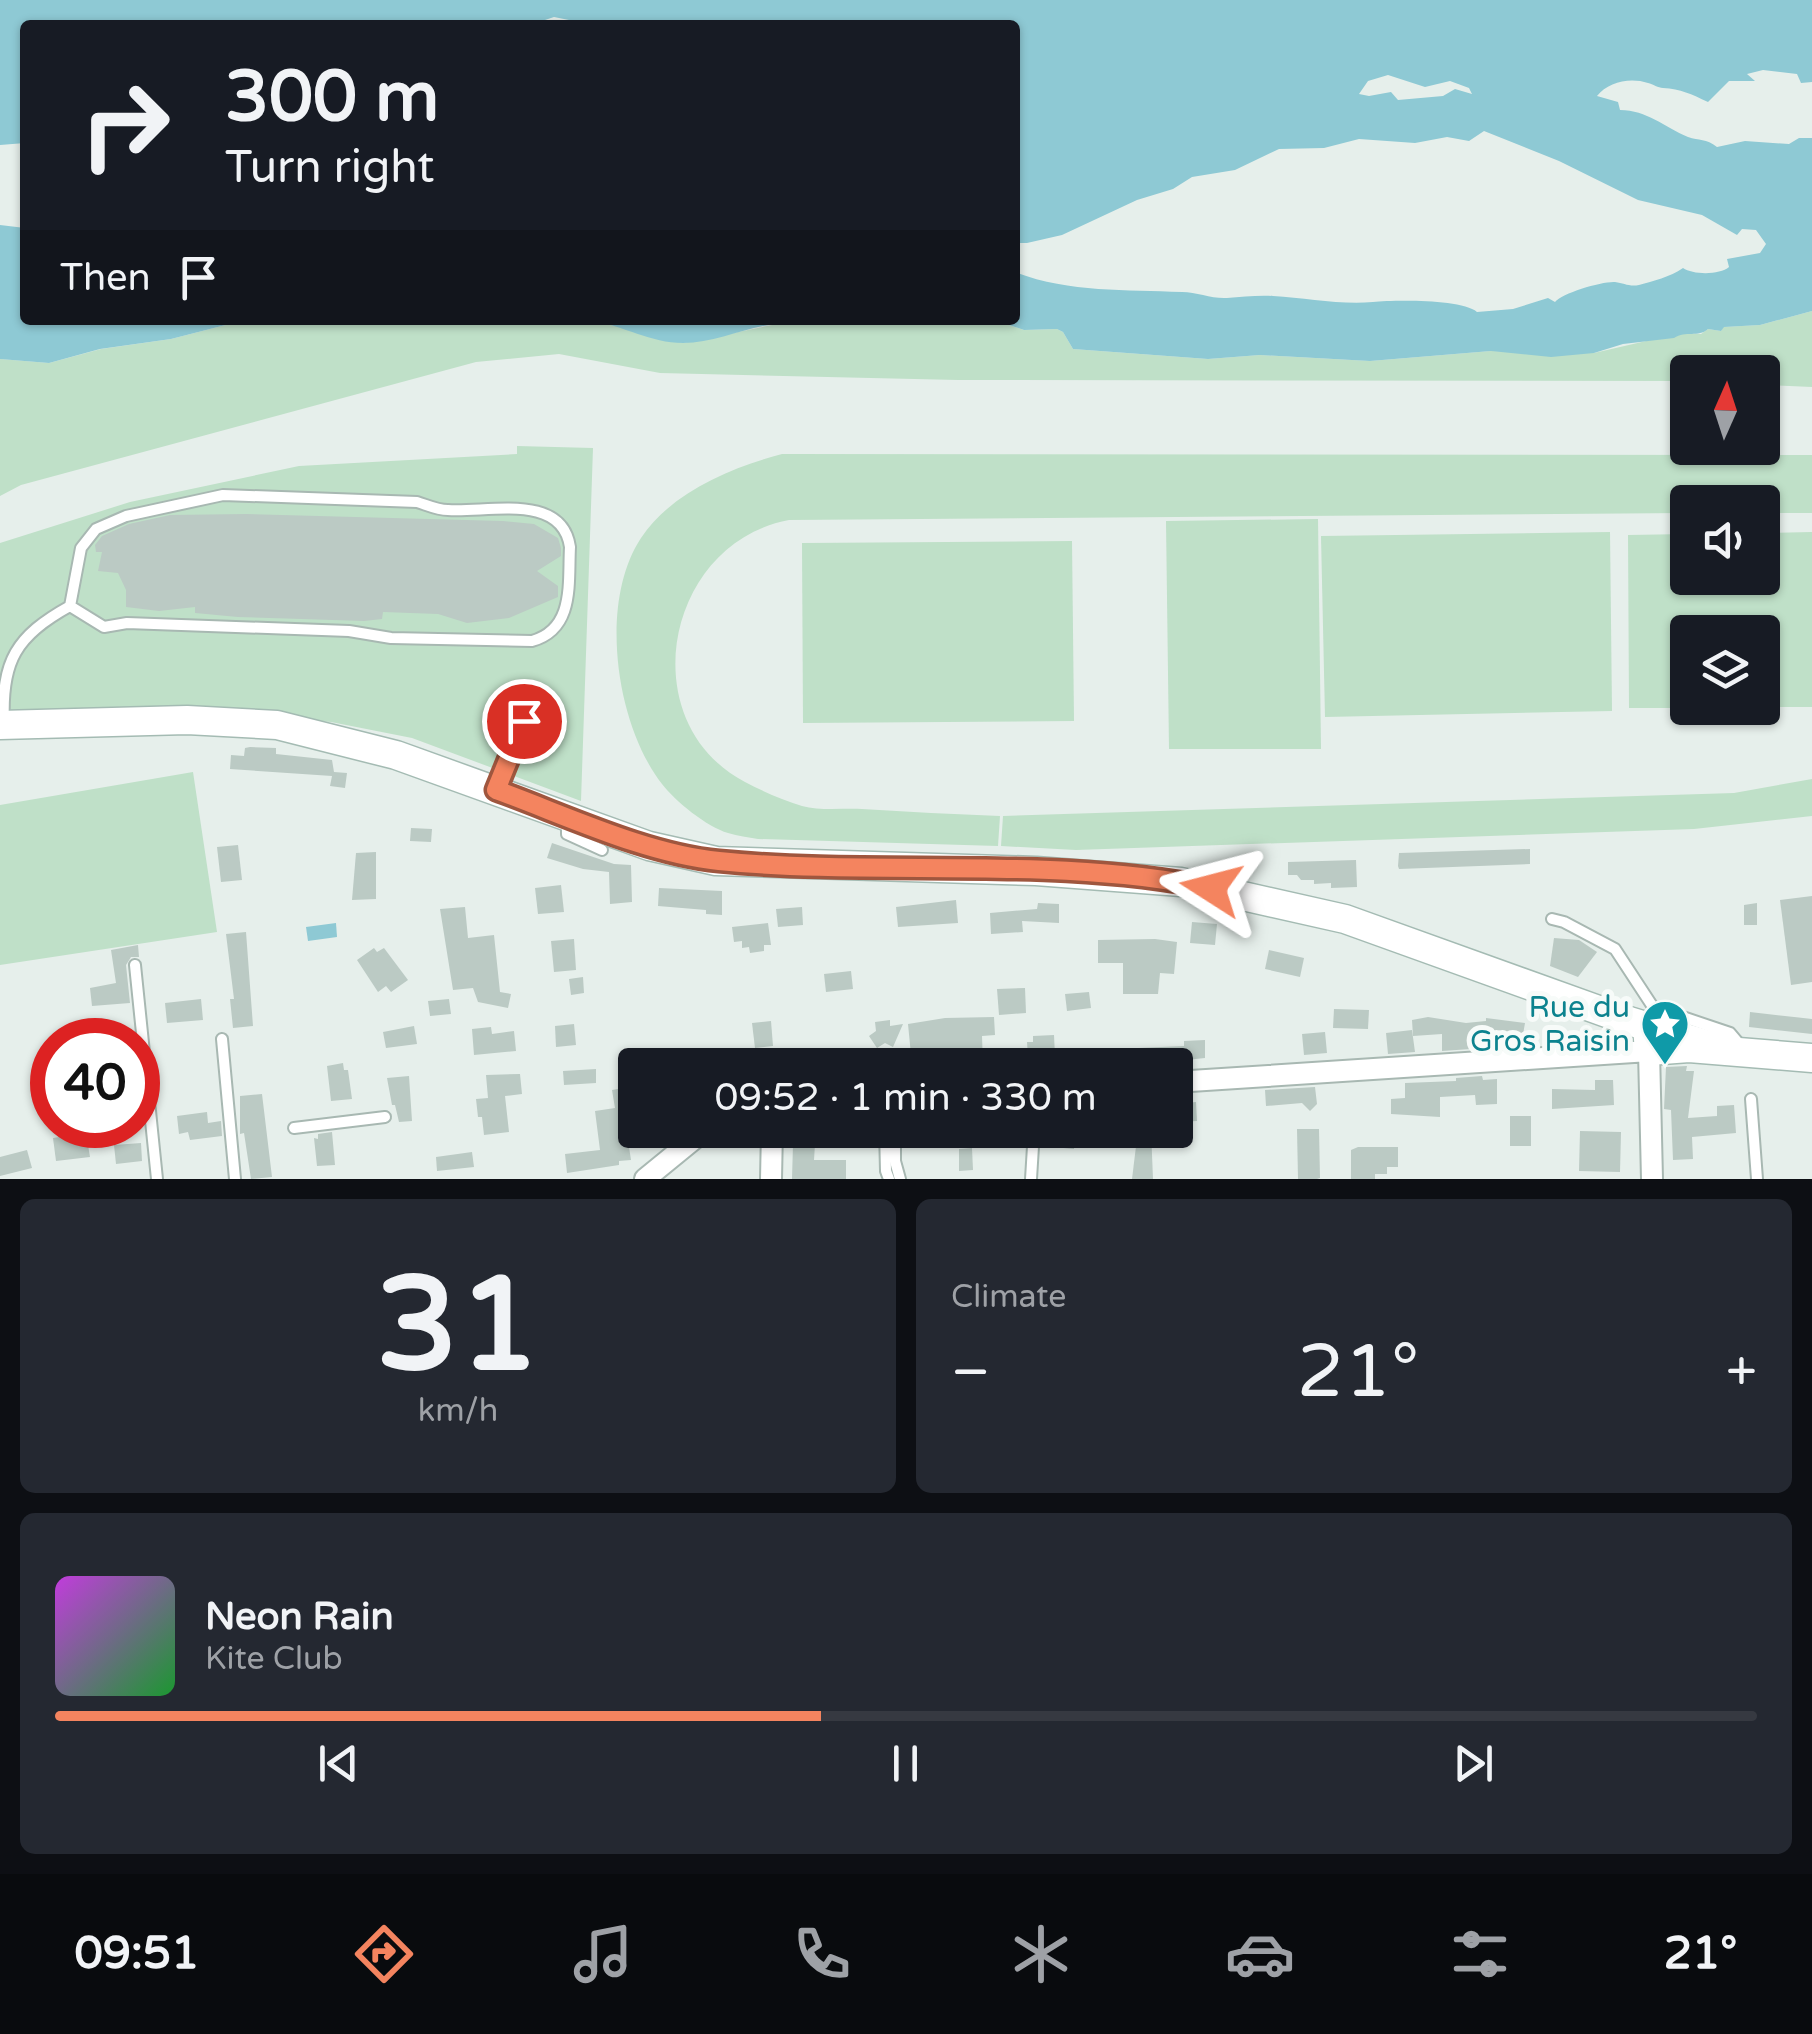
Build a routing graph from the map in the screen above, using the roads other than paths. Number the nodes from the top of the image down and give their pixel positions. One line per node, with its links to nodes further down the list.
1 (70, 606): 1 (lane); 3 (lane)
2 (524, 721): 4 (lane)
3 (2, 724): 4 (street)
4 (496, 790): 5 (street)
5 (567, 816): 6 (lane); 10 (street)
6 (602, 850)
7 (1552, 918): 11 (lane)
8 (135, 966): 22 (lane)
9 (222, 1039): 23 (lane)
10 (1648, 1039): 11 (street); 13 (street); 29 (street)
11 (1735, 1050): 12 (street)
12 (1812, 1058)
13 (1193, 1080)
14 (1752, 1099): 30 (lane)
15 (385, 1118): 16 (lane)
16 (294, 1128)
17 (683, 1148): 24 (street)
18 (772, 1148): 25 (street)
19 (885, 1148): 26 (lane)
20 (895, 1148): 27 (lane)
21 (1033, 1148): 28 (lane)
22 (157, 1179)
23 (235, 1179)
24 (646, 1179)
25 (771, 1179)
26 (890, 1179)
27 (900, 1179)
28 (1031, 1179)
29 (1652, 1179)
30 (1757, 1179)

